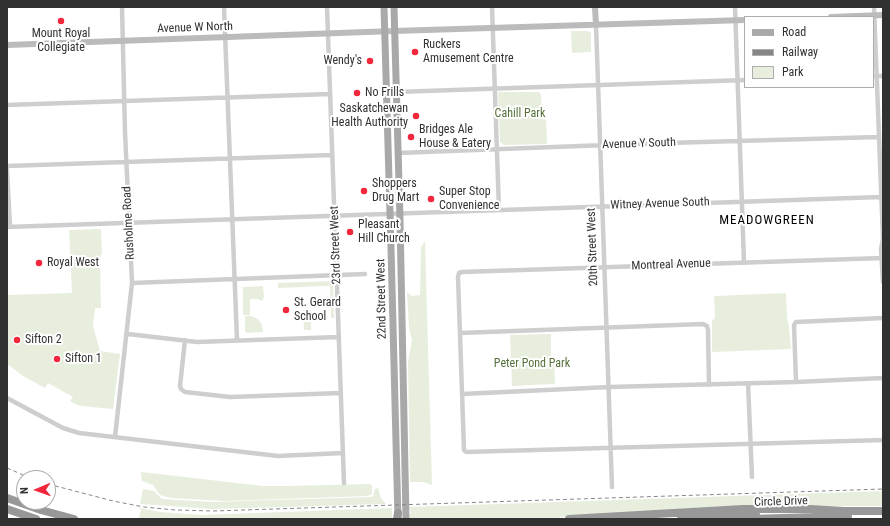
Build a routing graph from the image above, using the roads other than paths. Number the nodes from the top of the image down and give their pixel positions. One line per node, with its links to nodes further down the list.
1 (122, 7): 21 (street, Rusholme Road)
2 (224, 7): 20 (street)
3 (327, 7): 19 (street, 23rd Street West)
4 (384, 7): 17 (main road, 22nd Street West)
5 (394, 7): 18 (main road, 22nd Street West)
6 (492, 7): 16 (street)
7 (595, 7): 15 (street, 20th Street West)
8 (735, 7): 13 (street)
9 (874, 7): 10 (street)
10 (874, 15): 11 (street); 12 (street); 23 (street)
11 (883, 15)
12 (852, 16)
13 (735, 20): 14 (street, Avenue W North); 15 (street, Avenue W North); 25 (street)
14 (744, 20)
15 (596, 25): 16 (street, Avenue W North); 27 (street, 20th Street West)
16 (493, 28): 18 (street, Avenue W North); 28 (street)
17 (384, 31): 18 (street, Avenue W North); 19 (street, Avenue W North); 49 (main road, 22nd Street West)
18 (394, 31): 29 (main road, 22nd Street West)
19 (328, 33): 20 (street, Avenue W North); 30 (street, 23rd Street West)
20 (226, 38): 21 (street, Avenue W North); 31 (street)
21 (122, 42): 22 (street, Avenue W North); 32 (street, Rusholme Road)
22 (7, 45)
23 (875, 76): 24 (street); 34 (street)
24 (883, 76)
25 (738, 80): 26 (street); 27 (street); 35 (street)
26 (744, 80)
27 (598, 85): 28 (street); 36 (street, 20th Street West)
28 (494, 89): 29 (street); 37 (street)
29 (396, 92): 38 (main road, 22nd Street West)
30 (330, 94): 31 (street); 39 (street, 23rd Street West)
31 (228, 98): 32 (street); 40 (street)
32 (124, 101): 33 (street); 41 (street, Rusholme Road)
33 (7, 105)
34 (879, 137): 35 (street, Avenue Y South); 44 (street)
35 (740, 141): 36 (street, Avenue Y South); 45 (street)
36 (600, 146): 37 (street, Avenue Y South); 46 (street, 20th Street West)
37 (496, 149): 38 (street, Avenue Y South); 47 (street)
38 (398, 152): 48 (main road, 22nd Street West)
39 (332, 155): 40 (street); 50 (street, 23rd Street West)
40 (230, 159): 41 (street); 51 (street)
41 (126, 162): 42 (street); 52 (street, Rusholme Road)
42 (7, 166)
43 (7, 170): 53 (street)
44 (881, 197): 45 (street, Witney Avenue South); 54 (street)
45 (742, 202): 46 (street, Witney Avenue South); 56 (street)
46 (602, 206): 47 (street, Witney Avenue South); 57 (street, 20th Street West)
47 (499, 210): 48 (street, Witney Avenue South)
48 (400, 212): 49 (street, Witney Avenue South); 98 (main road, 22nd Street West)
49 (390, 213): 50 (street, Witney Avenue South); 92 (main road, 22nd Street West)
50 (335, 215): 51 (street, Witney Avenue South); 59 (street, 23rd Street West)
51 (232, 219): 52 (street, Witney Avenue South); 60 (street)
52 (129, 222): 53 (street, Witney Avenue South); 62 (street, Rusholme Road)
53 (8, 226)
54 (883, 239): 55 (street)
55 (882, 258): 56 (street, Montreal Avenue); 61 (street)
56 (744, 263): 57 (street, Montreal Avenue)
57 (605, 268): 64 (street, 20th Street West); 65 (street, Montreal Avenue)
58 (365, 274): 59 (street)
59 (337, 275): 60 (street); 67 (street, 23rd Street West)
60 (234, 280): 62 (street); 69 (street)
61 (883, 282)
62 (132, 283): 66 (street, Rusholme Road)
63 (883, 318): 71 (street)
64 (607, 328): 65 (street); 73 (street); 74 (street, 20th Street West)
65 (460, 333): 76 (street)
66 (128, 334): 68 (street); 78 (street, Rusholme Road)
67 (340, 337): 69 (street); 75 (street, 23rd Street West)
68 (185, 340): 69 (street); 75 (street)
69 (237, 340)
70 (883, 378): 71 (street)
71 (796, 382): 72 (street)
72 (748, 383): 73 (street); 80 (street)
73 (709, 385): 74 (street)
74 (610, 388): 76 (street); 81 (street, 20th Street West)
75 (341, 393): 82 (street, 23rd Street West)
76 (462, 394): 81 (street)
77 (7, 398): 78 (street)
78 (116, 438): 82 (street)
79 (883, 440): 80 (street)
80 (750, 444): 81 (street); 83 (street)
81 (612, 449): 85 (street, 20th Street West)
82 (343, 453): 84 (street, 23rd Street West)
83 (752, 477)
84 (344, 483)
85 (612, 487)
86 (8, 510): 94 (highway); 95 (highway)
87 (35, 510): 96 (highway)
88 (44, 510): 97 (highway)
89 (844, 511): 90 (highway, Circle Drive); 93 (highway, Circle Drive); 99 (highway)
90 (883, 511)
91 (883, 516): 93 (highway)
92 (398, 517)
93 (694, 518): 100 (highway, Circle Drive)
94 (28, 519)
95 (36, 519)
96 (54, 519)
97 (74, 519)
98 (406, 519)
99 (569, 519)
100 (681, 519)

